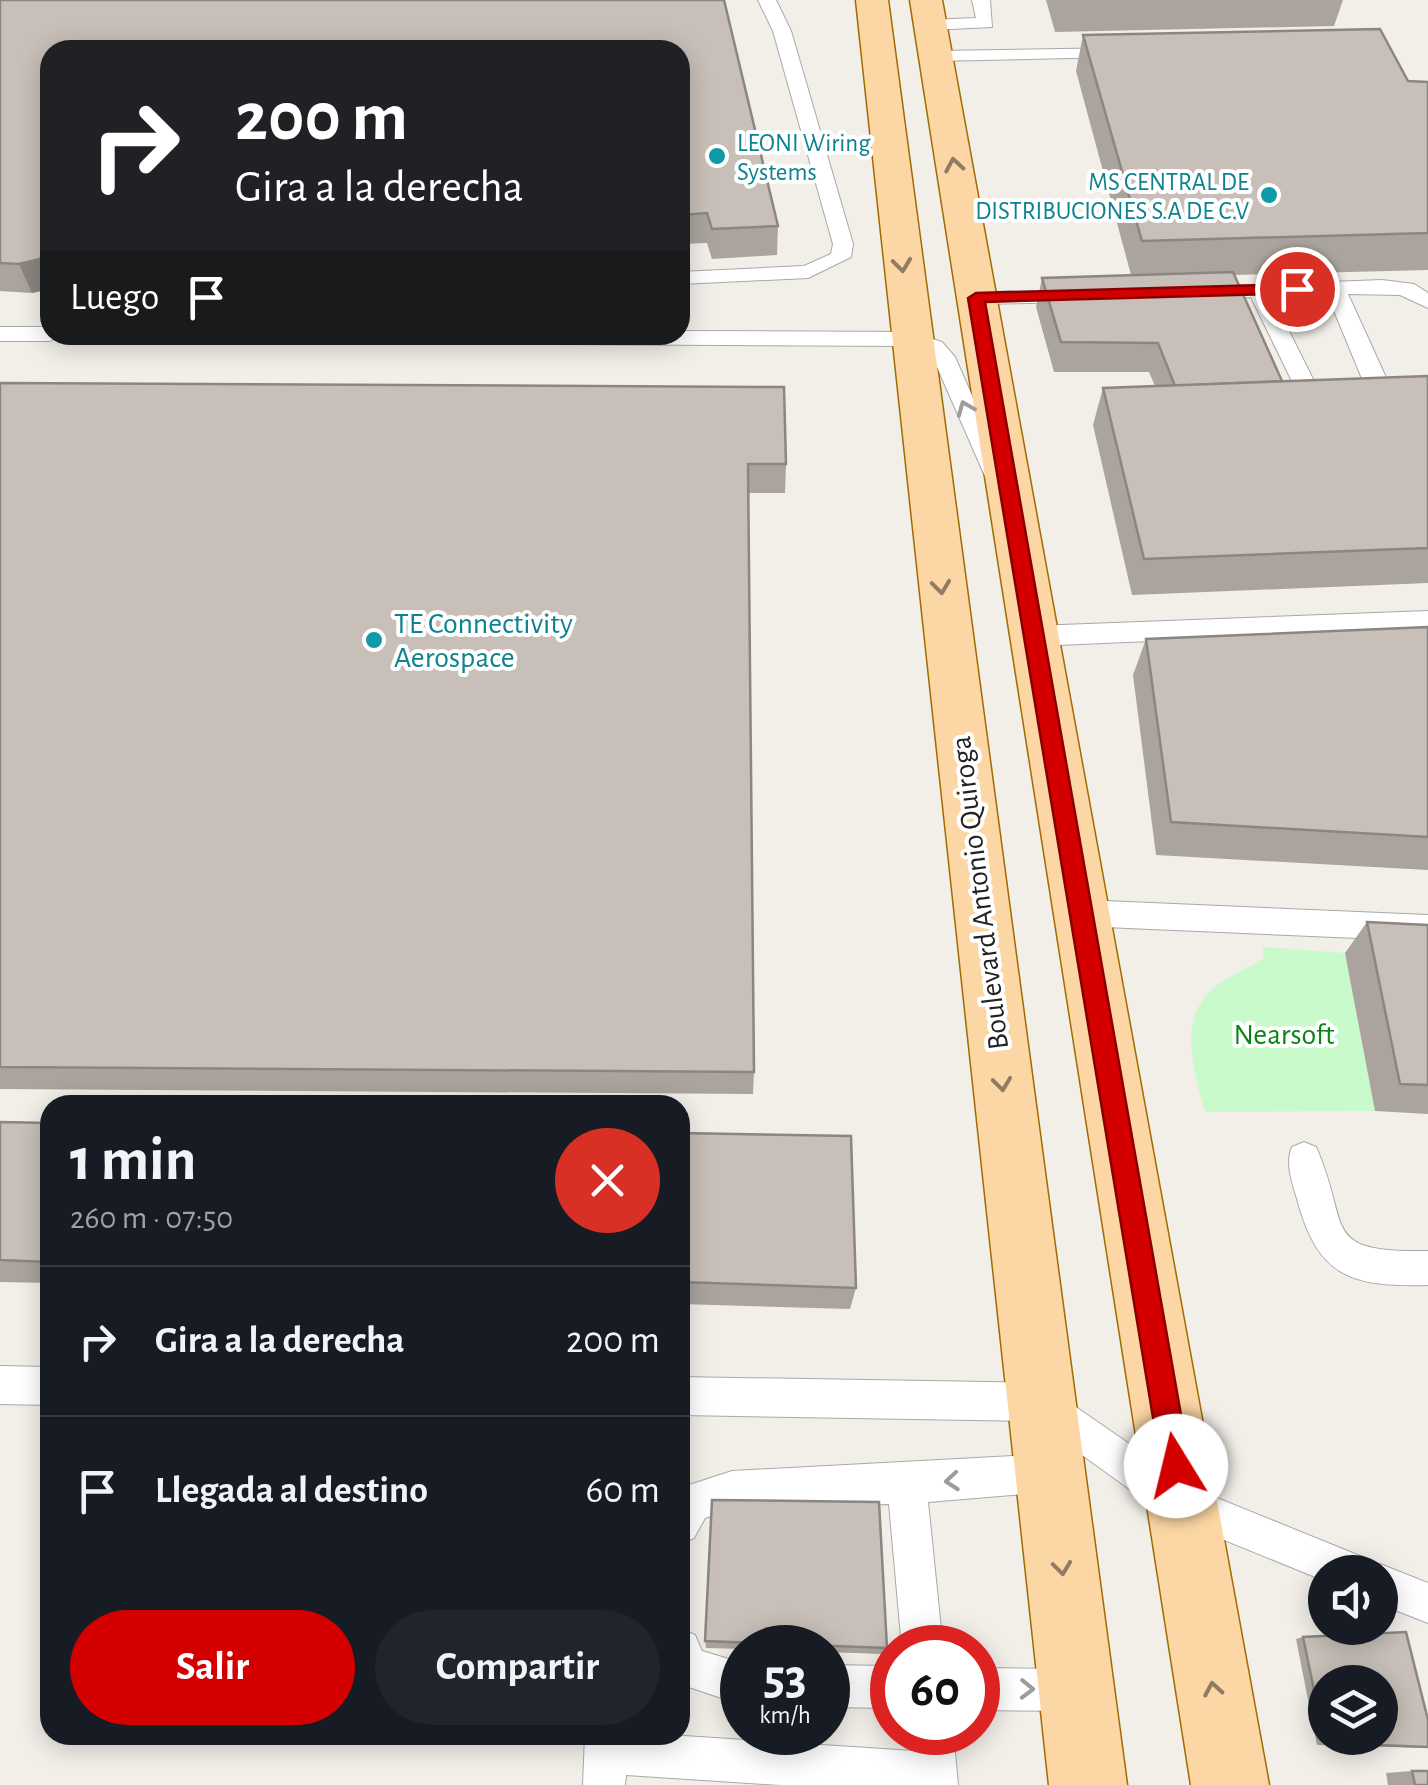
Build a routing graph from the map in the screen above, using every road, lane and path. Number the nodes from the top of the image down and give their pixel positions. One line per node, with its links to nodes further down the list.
1 (767, 0): 6 (lane)
2 (872, 0): 16 (main road, Boulevard Antonio Quiroga, one-way to 16)
3 (981, 0): 4 (lane)
4 (930, 27): 5 (lane); 11 (main road, one-way to 4)
5 (1143, 52)
6 (690, 278)
7 (1335, 288): 8 (lane); 8 (lane); 12 (lane)
8 (1259, 291): 9 (lane)
9 (1184, 293)
10 (1090, 296): 11 (lane)
11 (976, 298): 17 (main road)
12 (1428, 302)
13 (0, 334): 14 (lane)
14 (40, 334)
15 (690, 336): 16 (lane)
16 (911, 339): 17 (lane, one-way to 16); 27 (main road, Boulevard Antonio Quiroga, one-way to 27)
17 (1010, 488): 19 (main road)
18 (1428, 620): 19 (lane)
19 (1035, 636): 20 (main road)
20 (1082, 913): 21 (lane); 30 (main road)
21 (1428, 928)
22 (1304, 1158): 23 (lane)
23 (1428, 1268)
24 (0, 1386): 25 (lane)
25 (40, 1386)
26 (690, 1396): 27 (lane)
27 (1041, 1402): 28 (main road, Boulevard Antonio Quiroga); 30 (lane)
28 (1050, 1472): 29 (lane, one-way to 29); 39 (main road, Boulevard Antonio Quiroga, one-way to 39)
29 (907, 1484): 31 (lane); 35 (lane)
30 (1182, 1503): 32 (lane); 44 (main road, one-way to 30)
31 (690, 1506)
32 (1309, 1555)
33 (1398, 1591): 34 (lane)
34 (1428, 1603)
35 (921, 1625)
36 (690, 1668): 37 (lane)
37 (720, 1677)
38 (1000, 1688): 39 (lane, one-way to 39)
39 (1077, 1690): 43 (main road, Boulevard Antonio Quiroga)
40 (605, 1757): 42 (lane)
41 (935, 1764): 42 (lane)
42 (775, 1775)
43 (1088, 1785)
44 (1230, 1785)

